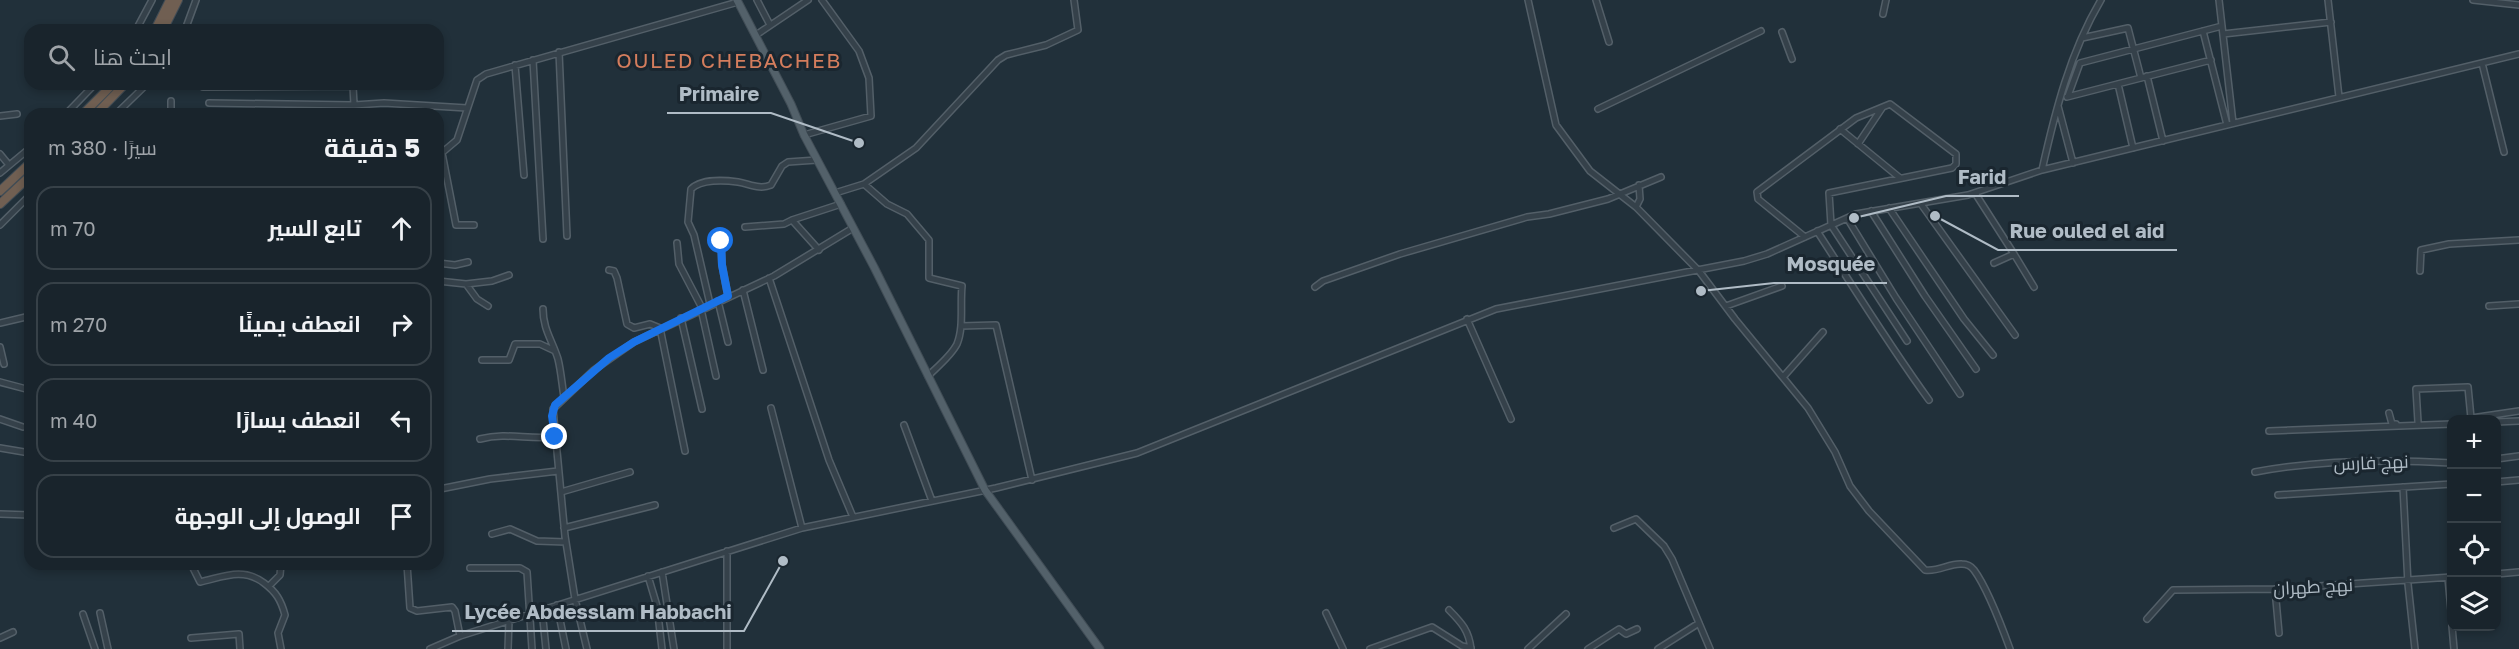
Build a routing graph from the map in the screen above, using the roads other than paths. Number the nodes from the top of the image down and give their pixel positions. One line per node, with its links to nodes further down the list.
1 (152, 0): 21 (street)
2 (170, 0): 22 (highway)
3 (178, 0): 23 (highway)
4 (196, 0): 24 (street)
5 (757, 0): 25 (street)
6 (808, 0): 25 (street)
7 (822, 0): 68 (street)
8 (1074, 0): 87 (street)
9 (1528, 0): 91 (street)
10 (1596, 0): 33 (street)
11 (1886, 0): 19 (street)
12 (2102, 0): 32 (street)
13 (2220, 0): 26 (street)
14 (2328, 0): 20 (street)
15 (2473, 0): 17 (street)
16 (737, 1): 31 (main road); 35 (street)
17 (2484, 1): 18 (street)
18 (2519, 5)
19 (1883, 14)
20 (2331, 22): 30 (street); 50 (street)
21 (139, 24)
22 (157, 24)
23 (166, 24)
24 (186, 24)
25 (770, 25): 31 (street)
26 (2222, 26): 28 (street); 30 (street)
27 (1761, 31): 63 (street)
28 (2203, 31): 34 (street); 39 (street)
29 (1782, 32): 37 (street)
30 (2223, 34): 66 (street)
31 (756, 35): 68 (main road)
32 (2082, 38): 34 (street); 51 (street)
33 (1609, 42)
34 (2134, 49): 42 (street); 49 (street)
35 (559, 52): 38 (street); 108 (street)
36 (2519, 54): 40 (street)
37 (1792, 59)
38 (533, 60): 41 (street); 110 (street)
39 (2211, 60): 42 (street); 66 (street)
40 (2482, 63): 50 (street); 73 (street)
41 (515, 65): 62 (street); 83 (street)
42 (2144, 77): 43 (street); 69 (street)
43 (2118, 84): 49 (street); 71 (street)
44 (89, 90): 57 (street)
45 (107, 90): 58 (highway)
46 (119, 90): 59 (highway)
47 (141, 90): 60 (street)
48 (353, 90): 54 (street)
49 (2068, 96): 51 (street)
50 (2339, 97): 66 (street)
51 (2060, 99): 55 (street)
52 (171, 100): 61 (street)
53 (209, 103): 54 (street)
54 (354, 105): 62 (street)
55 (2057, 106): 77 (street); 80 (street)
56 (1883, 107): 67 (street); 70 (street); 85 (street)
57 (72, 108)
58 (89, 108)
59 (102, 108)
60 (122, 108)
61 (171, 108)
62 (467, 108): 72 (street)
63 (1598, 109)
64 (16, 114): 65 (street)
65 (0, 116)
66 (2230, 124): 69 (street)
67 (1840, 129): 70 (street); 109 (street)
68 (804, 135): 76 (main road)
69 (2163, 141): 71 (street)
70 (1858, 144): 85 (street)
71 (2133, 148): 77 (street)
72 (444, 151)
73 (2504, 152)
74 (0, 153): 78 (street)
75 (24, 153): 78 (street)
76 (817, 160): 90 (main road); 132 (street)
77 (2073, 163): 80 (street)
78 (9, 165): 82 (street)
79 (24, 169): 89 (highway)
80 (2042, 170): 92 (street)
81 (444, 172): 103 (street)
82 (0, 173)
83 (524, 176)
84 (1661, 177): 88 (street)
85 (1900, 178): 104 (street)
86 (24, 182): 94 (highway)
87 (864, 184): 90 (street); 143 (street)
88 (1639, 184): 91 (street); 97 (street)
89 (0, 191)
90 (835, 193): 95 (main road)
91 (1619, 193): 97 (street); 127 (street)
92 (1975, 193): 96 (street); 115 (street)
93 (24, 201): 102 (street)
94 (0, 204)
95 (841, 204): 101 (street); 106 (main road)
96 (1921, 204): 98 (street); 146 (street)
97 (1636, 207): 120 (street)
98 (1889, 208): 99 (street); 151 (street)
99 (1871, 211): 100 (street); 154 (street)
100 (1847, 218): 104 (street); 161 (street)
101 (792, 220): 105 (street); 114 (street)
102 (0, 225)
103 (474, 225)
104 (1831, 225): 107 (street); 147 (street)
105 (745, 226)
106 (853, 228): 114 (street); 157 (main road)
107 (1817, 231): 109 (street); 163 (street)
108 (567, 236)
109 (1805, 237): 120 (street)
110 (543, 239)
111 (2519, 240): 121 (street)
112 (721, 241): 130 (street)
113 (677, 243): 138 (street)
114 (819, 250): 123 (street)
115 (2014, 254): 117 (street); 128 (street)
116 (468, 262): 118 (street)
117 (1994, 263)
118 (444, 264)
119 (609, 270): 144 (street)
120 (1699, 271): 135 (street); 141 (street)
121 (2420, 271)
122 (509, 275): 125 (street)
123 (769, 278): 129 (street); 204 (street)
124 (444, 282): 125 (street)
125 (466, 284): 134 (street)
126 (1782, 286): 135 (street)
127 (1315, 287)
128 (2034, 287)
129 (742, 290): 130 (street); 155 (street)
130 (728, 296): 131 (street)
131 (718, 301): 132 (street); 148 (street)
132 (710, 304): 138 (street)
133 (2519, 304): 136 (street)
134 (488, 306)
135 (1726, 306): 158 (street)
136 (2489, 306)
137 (543, 309): 150 (street)
138 (701, 309): 140 (street); 156 (street)
139 (24, 317): 142 (street)
140 (681, 318): 144 (street); 165 (street)
141 (1467, 319): 170 (street); 191 (street)
142 (0, 323)
143 (961, 326): 157 (street); 191 (street)
144 (660, 328): 162 (street); 183 (street)
145 (1823, 332): 158 (street)
146 (2015, 335)
147 (1907, 341)
148 (728, 342)
149 (0, 347): 153 (street)
150 (555, 351): 152 (street); 162 (street)
151 (1993, 355)
152 (482, 360)
153 (4, 364)
154 (1976, 369)
155 (763, 370)
156 (716, 376)
157 (928, 376): 197 (main road)
158 (1784, 376): 264 (street)
159 (0, 382): 160 (street)
160 (24, 388)
161 (1960, 394)
162 (564, 397): 180 (street)
163 (1929, 400)
164 (771, 408): 206 (street)
165 (702, 409)
166 (2519, 411): 169 (street)
167 (2389, 413): 173 (street)
168 (2472, 415): 173 (street)
169 (2496, 415)
170 (1510, 419)
171 (0, 420): 178 (street)
172 (2519, 421): 176 (street)
173 (2418, 422): 174 (street)
174 (2447, 422)
175 (2447, 422): 179 (street)
176 (2501, 422)
177 (904, 425): 200 (street)
178 (23, 427)
179 (2269, 431)
180 (555, 437): 181 (street); 188 (street)
181 (480, 439)
182 (0, 448): 184 (street)
183 (685, 451)
184 (24, 452)
185 (2519, 456): 186 (street)
186 (2501, 458)
187 (2447, 463): 190 (street, نهج فارس)
188 (558, 471): 195 (street); 198 (street)
189 (630, 472): 198 (street)
190 (2255, 472)
191 (1032, 480): 197 (street)
192 (2519, 480): 193 (street)
193 (2501, 482)
194 (2447, 484): 196 (street)
195 (444, 488)
196 (2403, 488): 199 (street); 220 (street)
197 (985, 490): 200 (street); 257 (main road)
198 (561, 492): 205 (street)
199 (2278, 495)
200 (932, 501): 204 (street)
201 (655, 505): 205 (street)
202 (0, 514): 203 (street)
203 (24, 515)
204 (853, 517): 206 (street)
205 (564, 528): 209 (street)
206 (802, 528): 210 (street)
207 (1614, 528): 234 (street)
208 (492, 534): 209 (street)
209 (566, 542): 223 (street)
210 (728, 551): 215 (street); 256 (street)
211 (470, 568): 230 (street)
212 (194, 570): 221 (street)
213 (280, 570): 221 (street)
214 (407, 570): 239 (street)
215 (663, 572): 218 (street); 255 (street)
216 (2519, 573): 217 (street)
217 (2501, 574)
218 (648, 576): 223 (street); 254 (street)
219 (2447, 578): 220 (street, نهج طهران)
220 (2409, 580): 222 (street, نهج طهران); 265 (street)
221 (268, 586): 247 (street)
222 (2276, 589): 232 (street, نهج طهران); 238 (street)
223 (575, 599): 224 (street); 253 (street)
224 (557, 605): 225 (street); 252 (street)
225 (542, 610): 230 (street); 251 (street)
226 (1449, 610): 243 (street)
227 (100, 613): 245 (street)
228 (1326, 613): 258 (street)
229 (83, 614): 244 (street)
230 (530, 614): 233 (street); 250 (street)
231 (1566, 614): 260 (street)
232 (2147, 619)
233 (509, 620): 239 (street); 249 (street)
234 (1699, 623): 262 (street); 263 (street)
235 (1637, 629): 261 (street)
236 (2452, 631): 266 (street)
237 (13, 632): 240 (street)
238 (2279, 633)
239 (460, 636): 248 (street)
240 (0, 638)
241 (191, 638): 246 (street)
242 (1385, 647): 243 (street); 259 (street)
243 (1471, 648)
244 (95, 649)
245 (108, 649)
246 (240, 649)
247 (281, 649)
248 (430, 649)
249 (508, 649)
250 (532, 649)
251 (546, 649)
252 (566, 649)
253 (587, 649)
254 (662, 649)
255 (674, 649)
256 (727, 649)
257 (1100, 649)
258 (1342, 649)
259 (1370, 649)
260 (1528, 649)
261 (1588, 649)
262 (1658, 649)
263 (1710, 649)
264 (2010, 649)
265 (2415, 649)
266 (2454, 649)

